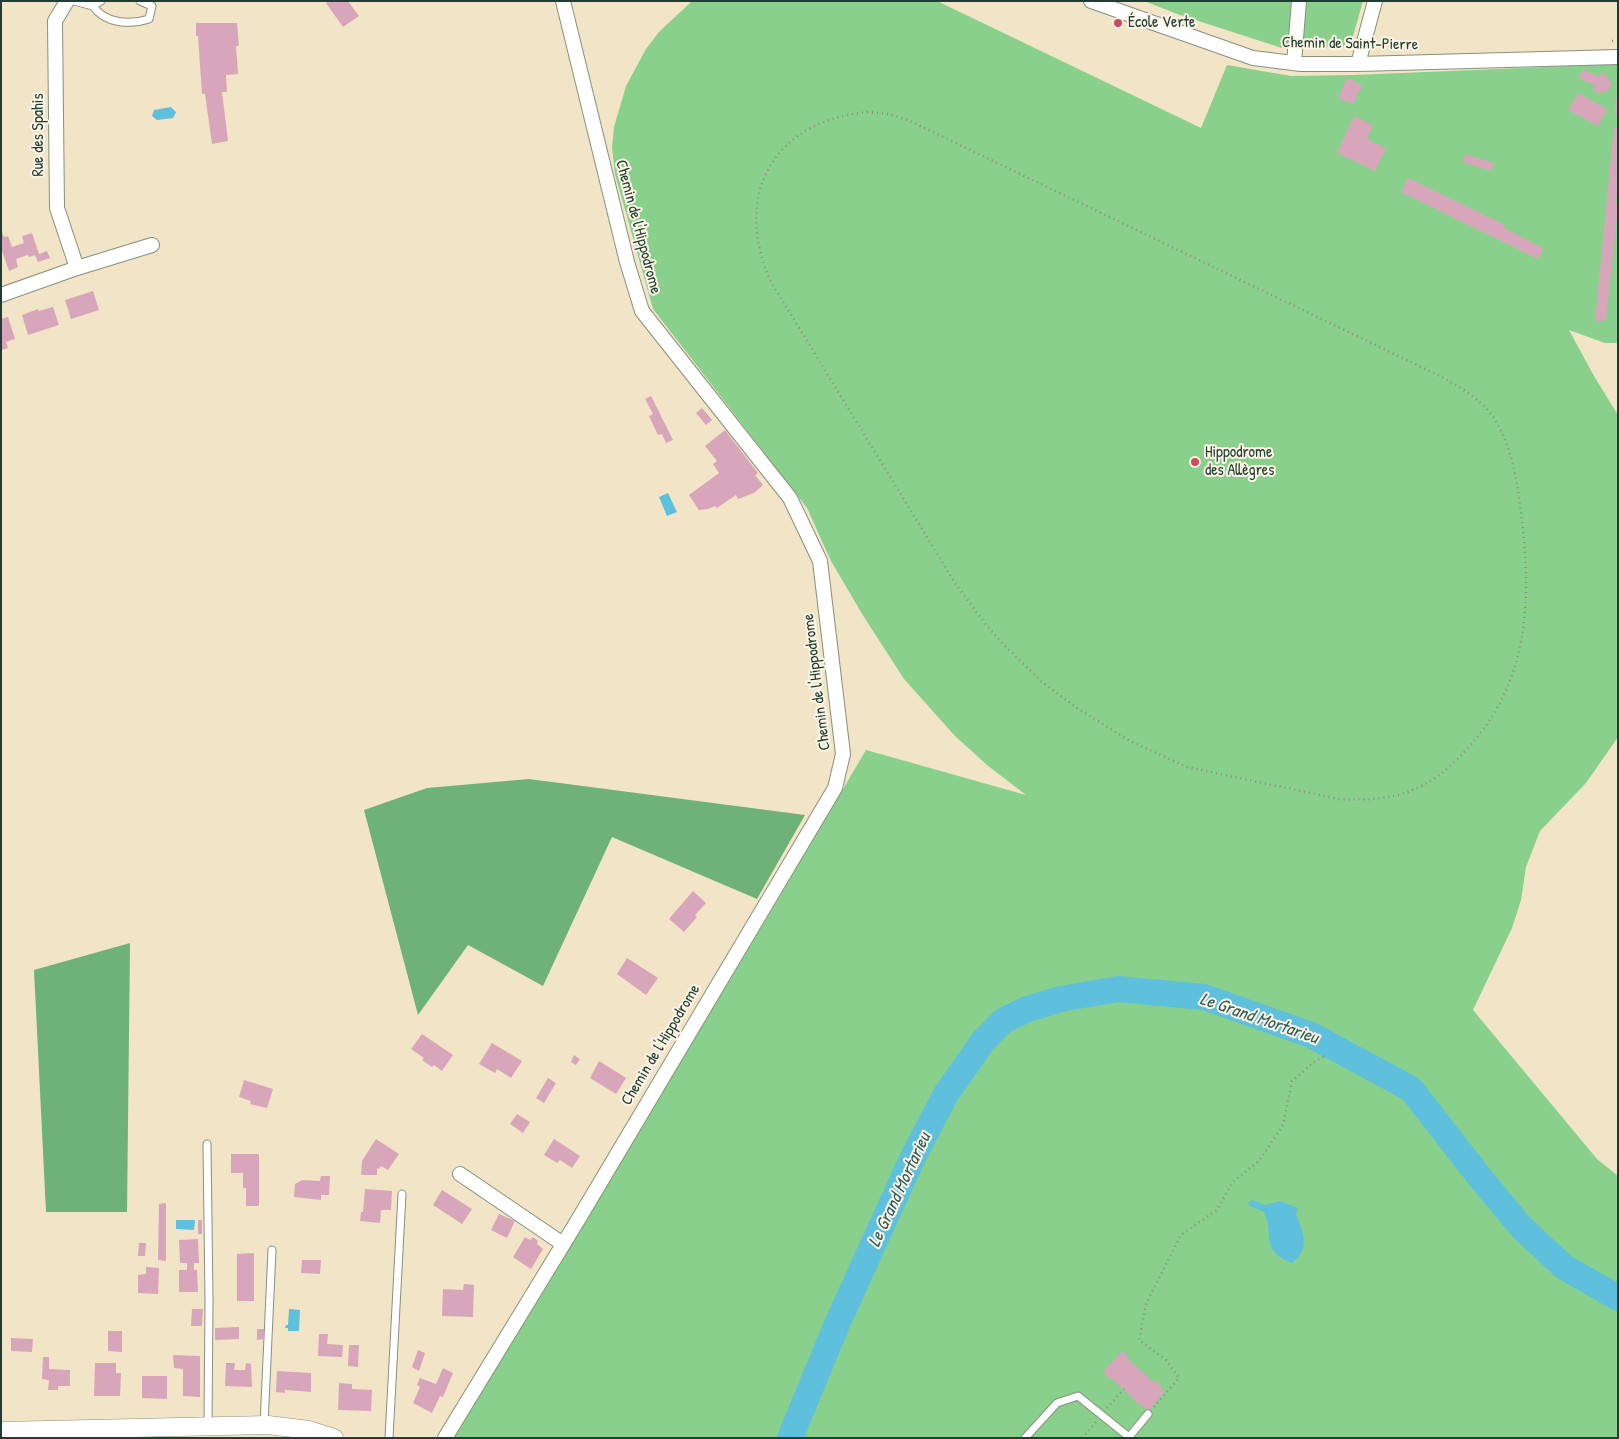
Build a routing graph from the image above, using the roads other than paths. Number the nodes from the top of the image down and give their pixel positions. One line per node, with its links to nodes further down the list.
1 (67, 1): 14 (street, Rue des Spahis)
2 (74, 1): 9 (lane)
3 (101, 1): 9 (lane)
4 (140, 1): 9 (lane)
5 (563, 1): 19 (street, Chemin de l'Hippodrome)
6 (1091, 1): 11 (street, Chemin de Saint-Pierre)
7 (1299, 1): 11 (street)
8 (1375, 1): 12 (street)
9 (93, 6)
10 (1618, 57): 12 (street, Chemin de Saint-Pierre)
11 (1294, 63): 12 (street, Chemin de Saint-Pierre)
12 (1358, 64)
13 (152, 245): 14 (street)
14 (77, 268): 15 (street)
15 (1, 295)
16 (207, 1144): 22 (lane)
17 (460, 1174): 19 (street)
18 (402, 1194): 26 (lane)
19 (563, 1244): 27 (street, Chemin de l'Hippodrome)
20 (272, 1250): 23 (lane)
21 (1148, 1414): 28 (lane)
22 (208, 1426): 23 (street); 24 (street)
23 (264, 1426): 25 (street)
24 (1, 1431)
25 (334, 1438)
26 (389, 1438)
27 (445, 1438)
28 (1025, 1438)

